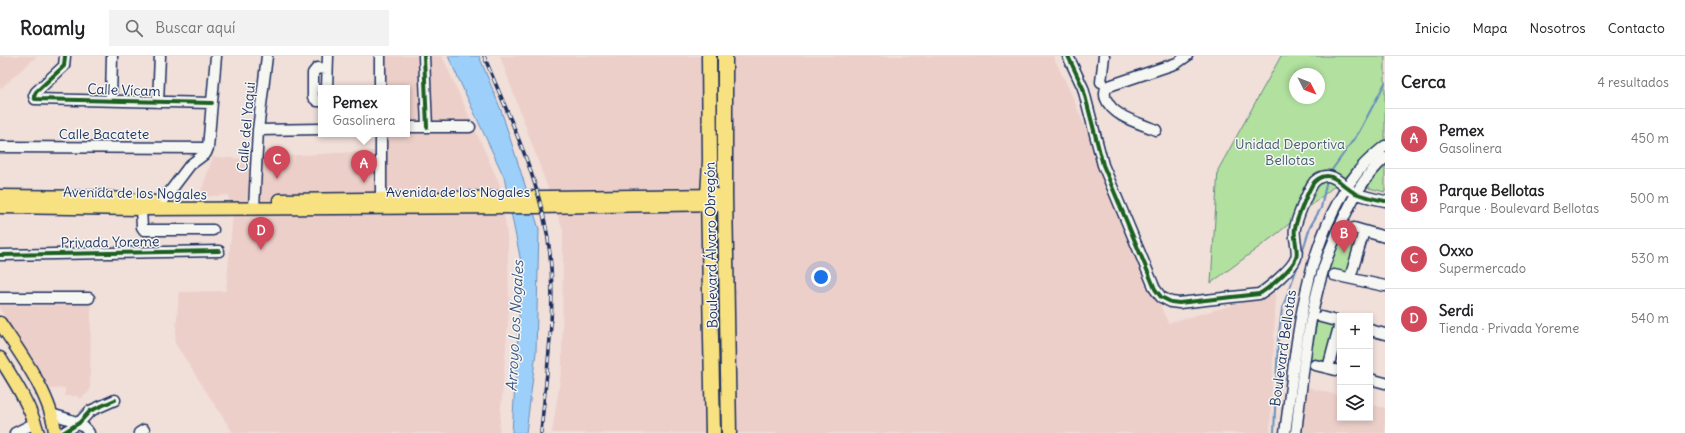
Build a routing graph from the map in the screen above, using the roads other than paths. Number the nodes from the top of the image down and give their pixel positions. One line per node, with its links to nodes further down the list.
1 (65, 56): 19 (street, Calle Vícam)
2 (112, 56): 19 (street)
3 (160, 56): 21 (street)
4 (216, 56): 22 (street)
5 (267, 56): 27 (street, Calle del Yaqui)
6 (328, 56): 14 (street)
7 (380, 56): 17 (street)
8 (424, 56): 24 (street)
9 (709, 56): 37 (highway, Boulevard Álvaro Obregón)
10 (725, 56): 38 (highway, Boulevard Álvaro Obregón)
11 (1068, 56): 18 (street)
12 (1104, 56): 15 (street)
13 (1187, 56): 15 (street)
14 (327, 69): 16 (street); 20 (street)
15 (1103, 84): 18 (street); 28 (street)
16 (327, 85)
17 (380, 85)
18 (1083, 88): 33 (street)
19 (111, 100): 21 (street, Calle Vícam)
20 (318, 101)
21 (158, 102): 22 (street, Calle Vícam)
22 (212, 103): 31 (street)
23 (410, 127): 24 (street)
24 (427, 127): 25 (street)
25 (470, 127)
26 (318, 129): 27 (street)
27 (258, 130): 42 (street, Calle del Yaqui)
28 (1156, 130)
29 (381, 137): 36 (street)
30 (0, 147): 31 (street, Calle Bacatete)
31 (208, 148): 40 (street)
32 (1384, 150): 33 (street, Boulevard Bellotas); 34 (street, Boulevard Bellotas)
33 (1346, 188): 34 (street); 49 (street, Boulevard Bellotas)
34 (1355, 193): 39 (street); 50 (street, Boulevard Bellotas)
35 (0, 196): 40 (main road, Avenida de los Nogales)
36 (381, 199): 41 (main road, Avenida de los Nogales); 42 (main road, Avenida de los Nogales)
37 (708, 199): 38 (main road, Avenida de los Nogales); 41 (main road, Avenida de los Nogales); 77 (highway, Boulevard Álvaro Obregón)
38 (725, 199): 78 (highway, Boulevard Álvaro Obregón)
39 (1385, 201)
40 (162, 202): 42 (main road, Avenida de los Nogales)
41 (506, 203): 42 (main road, Avenida de los Nogales)
42 (254, 204): 44 (main road, Avenida de los Nogales)
43 (0, 207): 44 (main road, Avenida de los Nogales)
44 (141, 209): 45 (street)
45 (213, 230)
46 (1385, 237): 52 (street)
47 (219, 251): 48 (street, Privada Yoreme)
48 (0, 255)
49 (1311, 270): 50 (street); 56 (street, Boulevard Bellotas)
50 (1322, 272): 57 (street, Boulevard Bellotas)
51 (1334, 275): 52 (street)
52 (1350, 278): 53 (street)
53 (1385, 286)
54 (0, 298): 55 (street)
55 (89, 298)
56 (1302, 314): 57 (street); 64 (street, Boulevard Bellotas)
57 (1317, 316): 58 (street); 64 (street, Boulevard Bellotas)
58 (1337, 322)
59 (0, 323): 70 (main road)
60 (1373, 331): 62 (street)
61 (1337, 334): 65 (street)
62 (1385, 334)
63 (0, 358): 72 (main road)
64 (1305, 363): 65 (street); 79 (street, Boulevard Bellotas); 80 (street, Boulevard Bellotas)
65 (1328, 368): 66 (street)
66 (1337, 370)
67 (1373, 380): 68 (street)
68 (1385, 383)
69 (115, 400): 71 (street)
70 (51, 414): 71 (street); 74 (main road)
71 (79, 424): 75 (street); 76 (street)
72 (36, 428): 73 (street)
73 (16, 433)
74 (54, 433)
75 (63, 433)
76 (89, 433)
77 (713, 433)
78 (729, 433)
79 (1285, 433)
80 (1296, 433)

